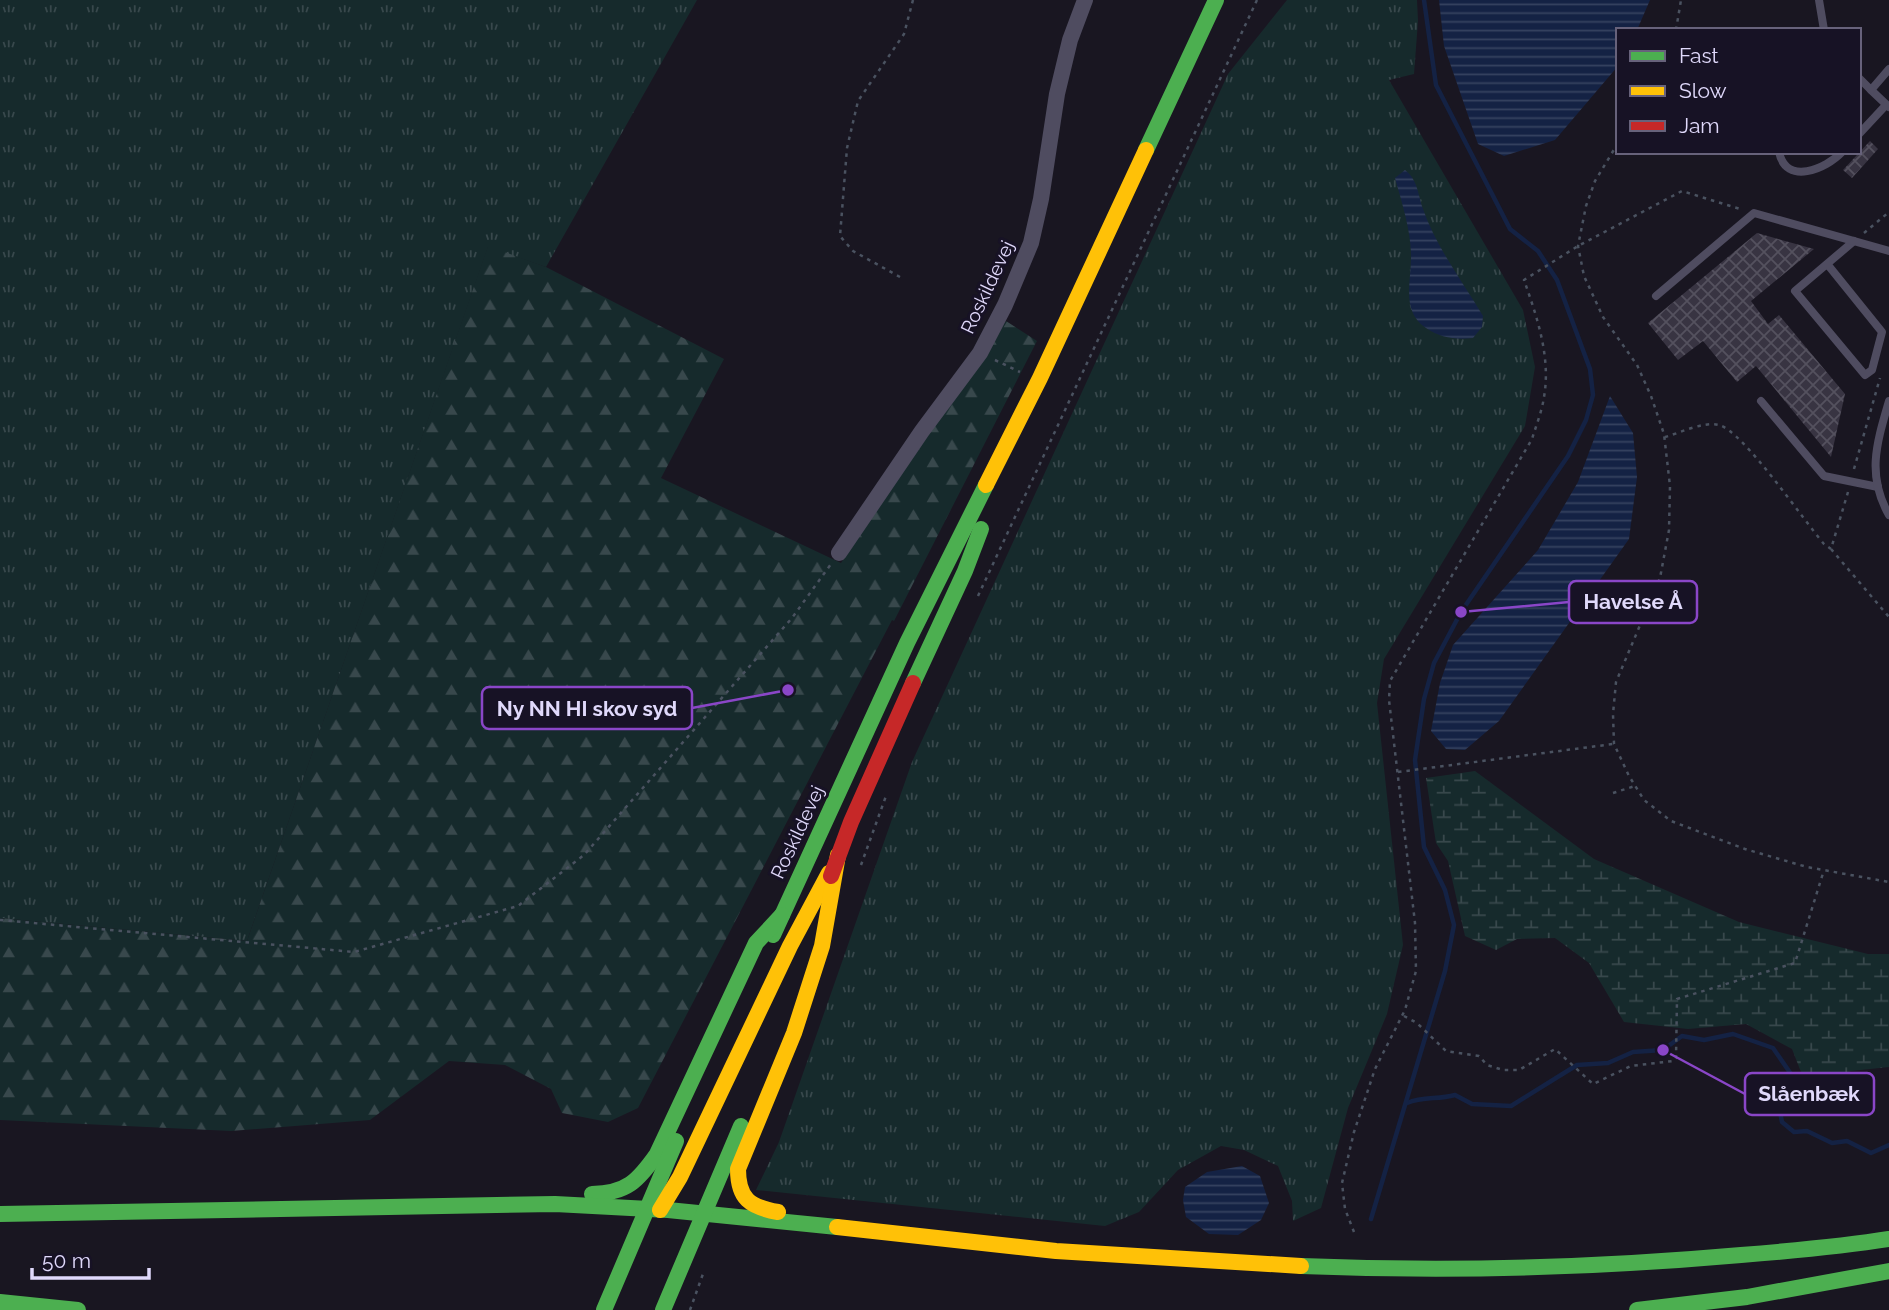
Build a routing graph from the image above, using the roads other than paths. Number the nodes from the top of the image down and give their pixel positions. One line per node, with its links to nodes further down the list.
1 (1085, 0): 21 (street, Roskildevej)
2 (1216, 0): 16 (main road, Roskildevej)
3 (1819, 0): 4 (lane)
4 (1824, 28)
5 (1889, 69): 7 (lane)
6 (1861, 80): 7 (lane)
7 (1871, 90): 8 (lane)
8 (1888, 106): 9 (lane)
9 (1861, 132)
10 (1779, 154): 11 (lane)
11 (1840, 154)
12 (1854, 241): 13 (lane); 14 (lane); 15 (lane)
13 (1889, 251)
14 (1828, 265): 14 (lane)
15 (1656, 296)
16 (1040, 378): 22 (main road, Roskildevej); 23 (main road, Roskildevej)
17 (1761, 401): 19 (lane)
18 (1889, 401): 19 (lane)
19 (1878, 487): 20 (lane)
20 (1889, 515)
21 (839, 553)
22 (838, 855): 25 (main road, Roskildevej); 27 (main road, Roskildevej); 29 (main road)
23 (782, 915): 24 (main road); 25 (main road, Roskildevej)
24 (299, 1209): 25 (main road); 26 (main road)
25 (653, 1209): 27 (main road); 36 (main road, Roskildevej); 37 (main road, Roskildevej)
26 (0, 1214)
27 (702, 1216): 29 (main road); 38 (main road, Roskildevej)
28 (1889, 1239): 29 (main road)
29 (975, 1242)
30 (1889, 1270): 39 (main road)
31 (1889, 1280): 32 (main road)
32 (1854, 1293)
33 (0, 1302): 35 (main road)
34 (1787, 1306): 40 (main road)
35 (78, 1310)
36 (604, 1310)
37 (620, 1310)
38 (663, 1310)
39 (1637, 1310)
40 (1760, 1310)

